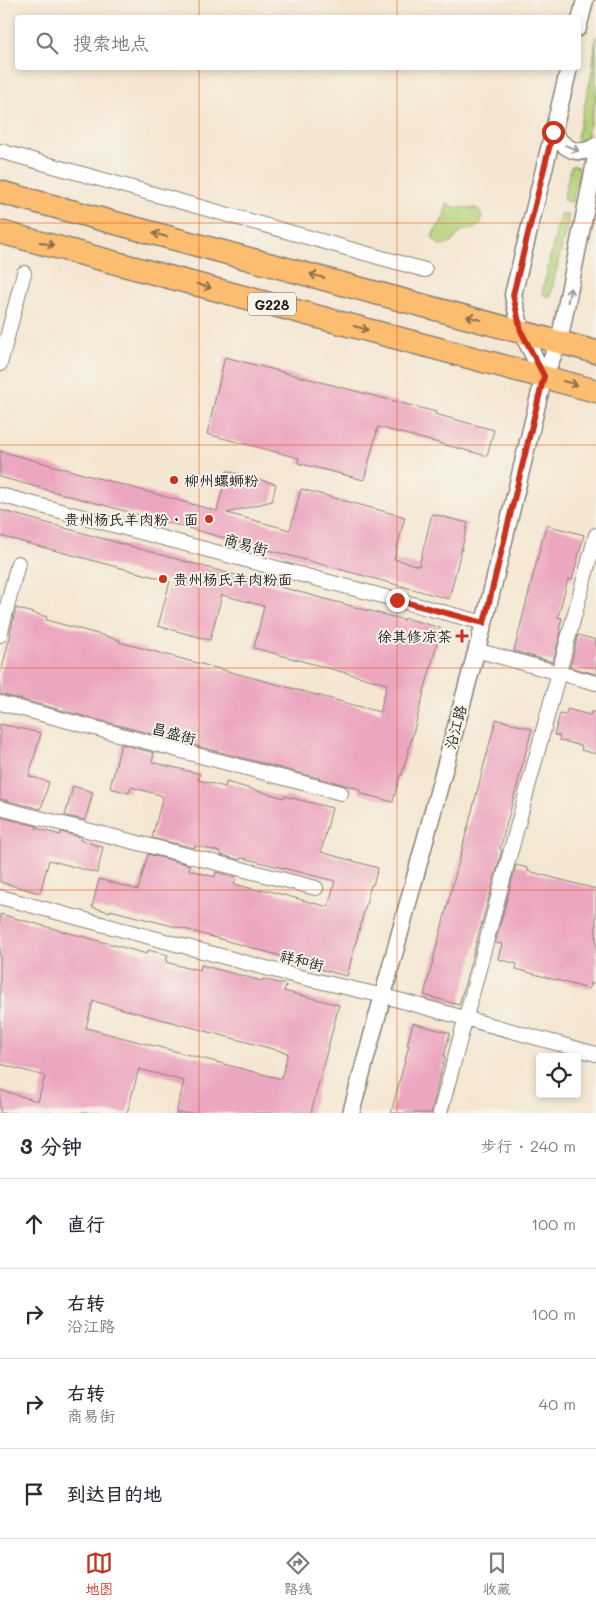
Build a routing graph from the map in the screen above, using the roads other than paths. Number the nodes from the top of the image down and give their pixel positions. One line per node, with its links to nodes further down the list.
1 (585, 0): 2 (street)
2 (581, 16)
3 (568, 70): 4 (street)
4 (553, 132): 5 (street, one-way to 5); 12 (street)
5 (596, 146)
6 (0, 151): 10 (street)
7 (596, 156): 13 (street, 沿江路, one-way to 7)
8 (0, 192): 12 (highway, G228, one-way to 8)
9 (0, 232): 16 (highway, G228, one-way to 16)
10 (425, 270)
11 (24, 273): 15 (street)
12 (521, 331): 13 (highway, G228); 16 (street)
13 (559, 342): 14 (highway, G228); 16 (street, 沿江路)
14 (596, 352)
15 (0, 364)
16 (544, 376): 17 (highway, G228, one-way to 17); 21 (street, 沿江路)
17 (596, 390)
18 (0, 496): 21 (street, 商易街)
19 (596, 534): 24 (street)
20 (18, 563): 22 (street)
21 (484, 623): 23 (street, 沿江路)
22 (0, 635)
23 (476, 650): 24 (street); 31 (street, 沿江路)
24 (558, 673): 25 (street); 32 (street)
25 (596, 683)
26 (0, 703): 27 (street, 昌盛街)
27 (341, 794)
28 (0, 808): 29 (street)
29 (316, 888)
30 (0, 897): 31 (street, 祥和街)
31 (384, 996): 32 (street, 祥和街); 34 (street, 沿江路)
32 (465, 1018): 33 (street, 祥和街); 35 (street)
33 (596, 1054)
34 (352, 1113)
35 (440, 1113)

